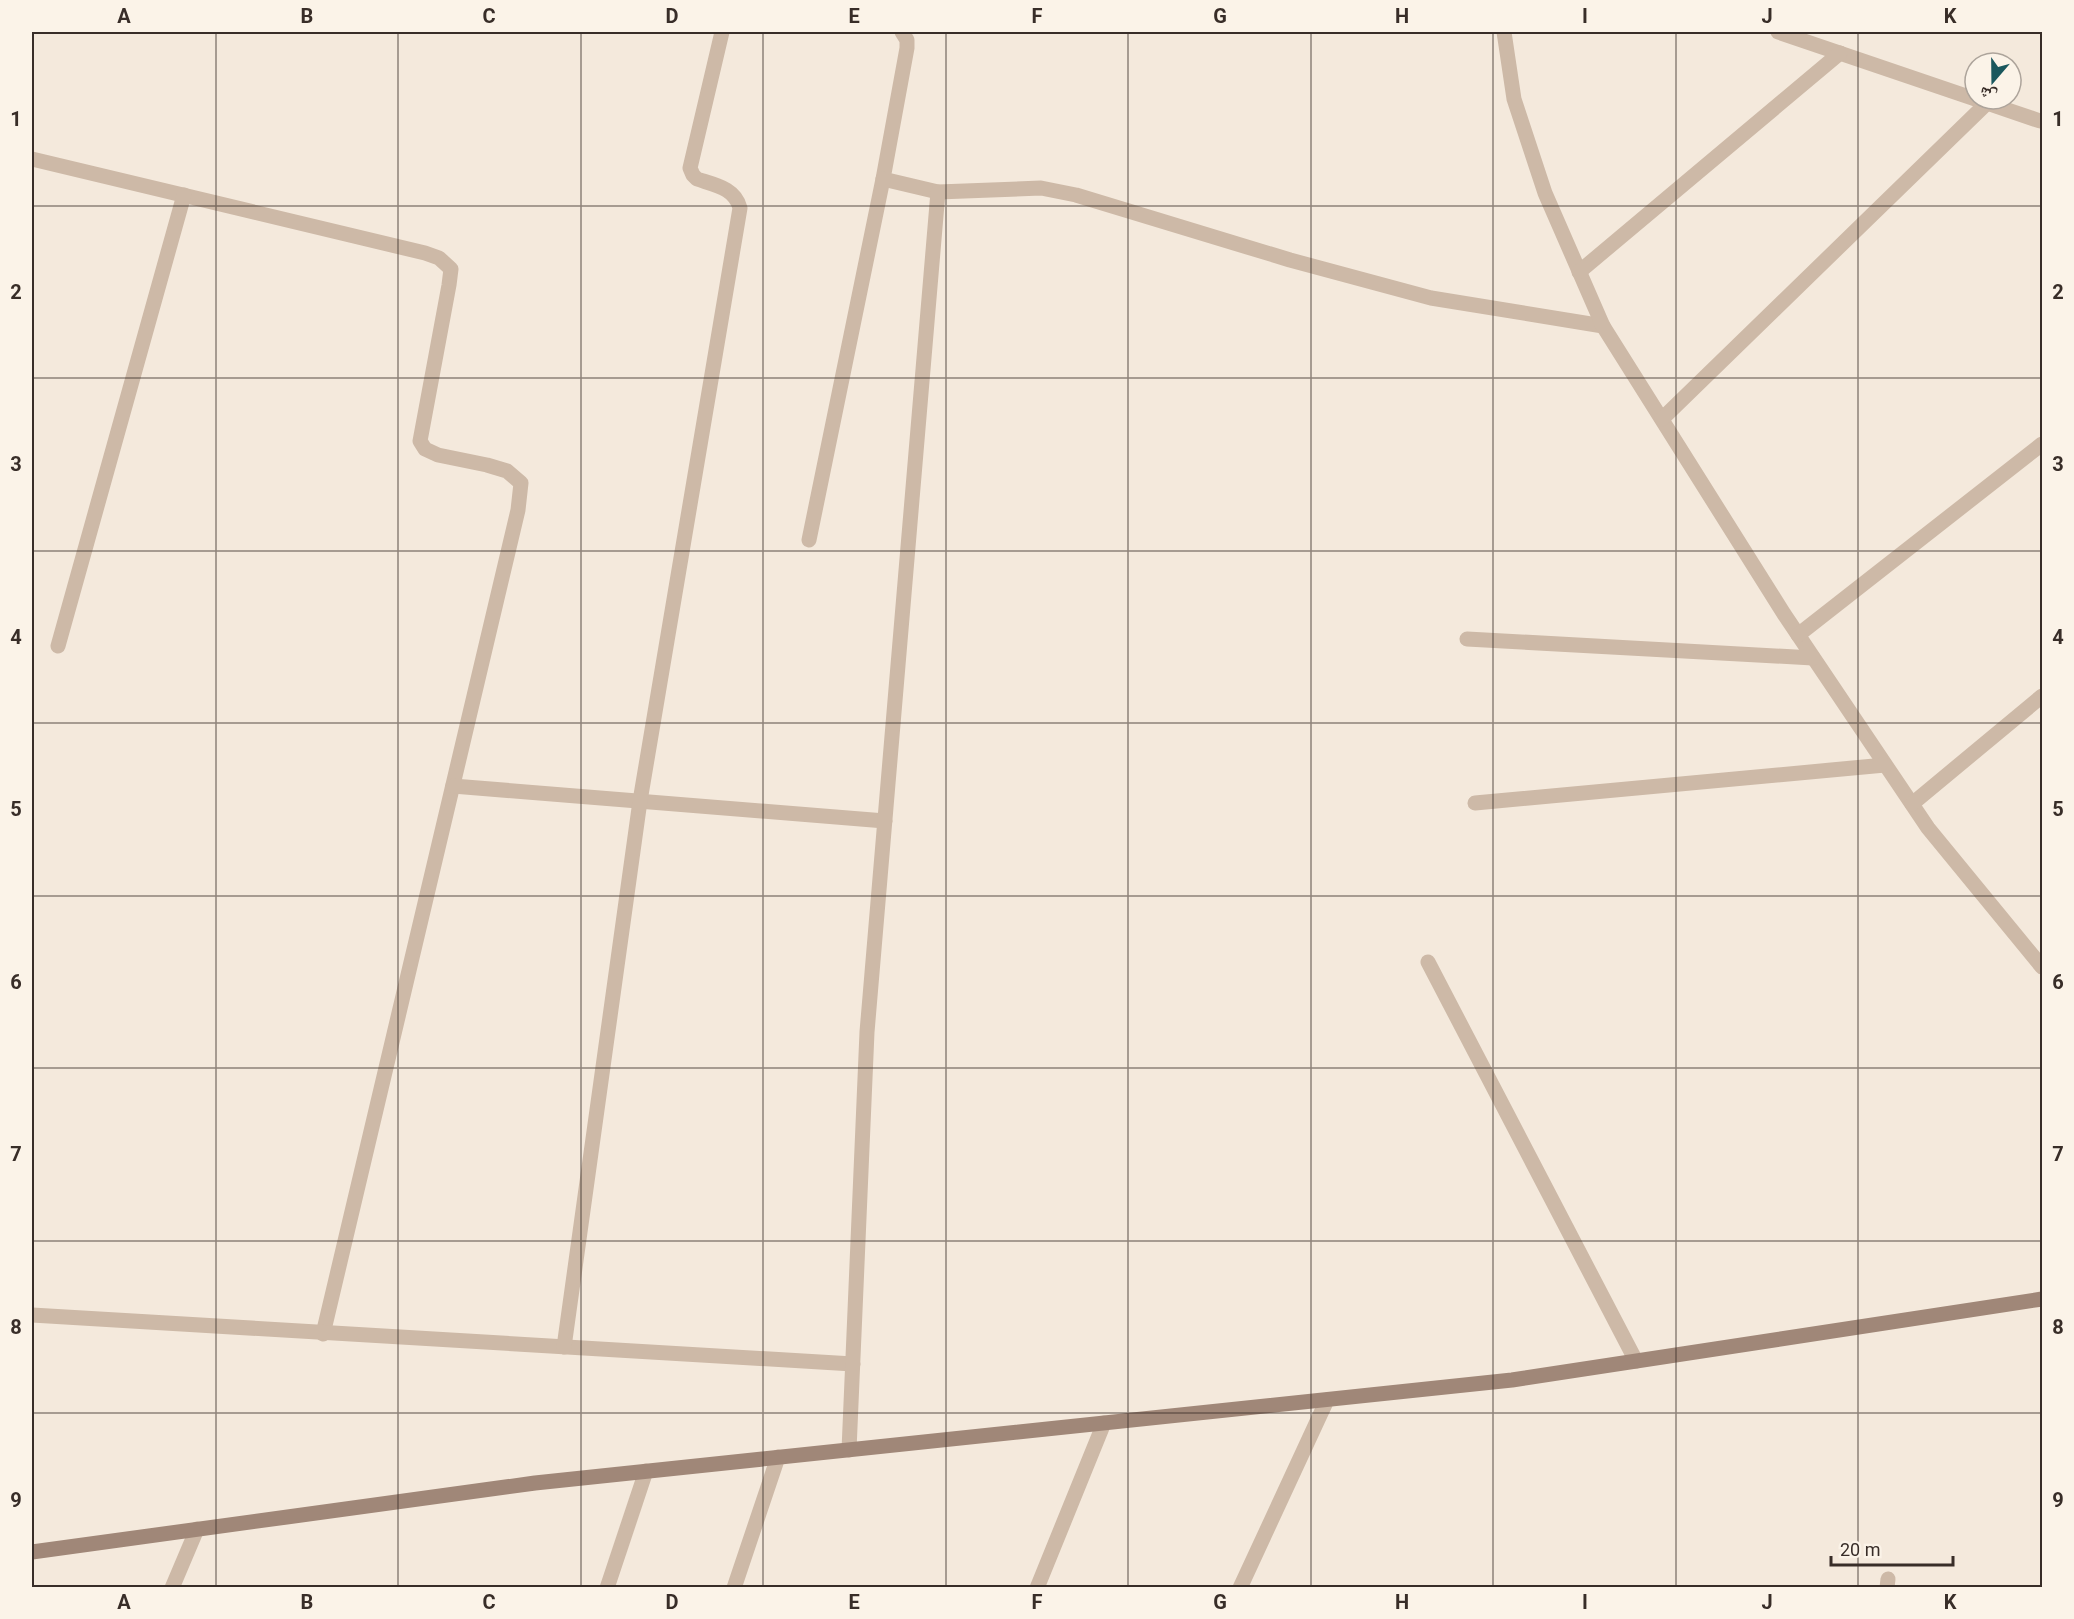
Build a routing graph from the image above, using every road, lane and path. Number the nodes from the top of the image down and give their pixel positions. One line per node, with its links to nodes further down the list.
1 (722, 32): 26 (street)
2 (902, 32): 11 (street)
3 (1504, 32): 14 (street)
4 (1778, 32): 5 (street)
5 (1840, 53): 6 (street); 14 (street)
6 (1963, 95)
7 (1968, 111): 16 (street)
8 (2011, 111): 9 (street)
9 (2040, 121)
10 (32, 159): 13 (street)
11 (883, 179): 12 (street); 18 (street)
12 (938, 192): 15 (street); 29 (street)
13 (184, 195): 21 (street); 25 (street)
14 (1579, 272): 15 (street)
15 (1603, 326): 16 (street)
16 (1662, 419): 19 (street)
17 (2043, 444): 19 (street)
18 (808, 540)
19 (1798, 635): 22 (street)
20 (1467, 639): 22 (street)
21 (58, 646)
22 (1813, 658): 24 (street)
23 (2043, 696): 28 (street)
24 (1885, 765): 27 (street); 28 (street)
25 (453, 786): 26 (street); 34 (street)
26 (640, 801): 29 (street); 35 (street)
27 (1475, 803)
28 (1912, 804): 31 (street)
29 (885, 821): 37 (street)
30 (1428, 962): 36 (street)
31 (2043, 967)
32 (2043, 1299): 36 (street)
33 (32, 1315): 34 (street)
34 (323, 1334): 35 (street)
35 (564, 1347): 37 (street)
36 (1636, 1361): 38 (street)
37 (853, 1364): 40 (street)
38 (1327, 1400): 39 (street); 49 (street)
39 (1104, 1423): 40 (street); 48 (street)
40 (849, 1450): 41 (street)
41 (778, 1457): 42 (street); 47 (street)
42 (646, 1471): 43 (street); 46 (street)
43 (197, 1529): 44 (street); 45 (street)
44 (32, 1552)
45 (172, 1587)
46 (606, 1587)
47 (734, 1587)
48 (1037, 1587)
49 (1240, 1587)

